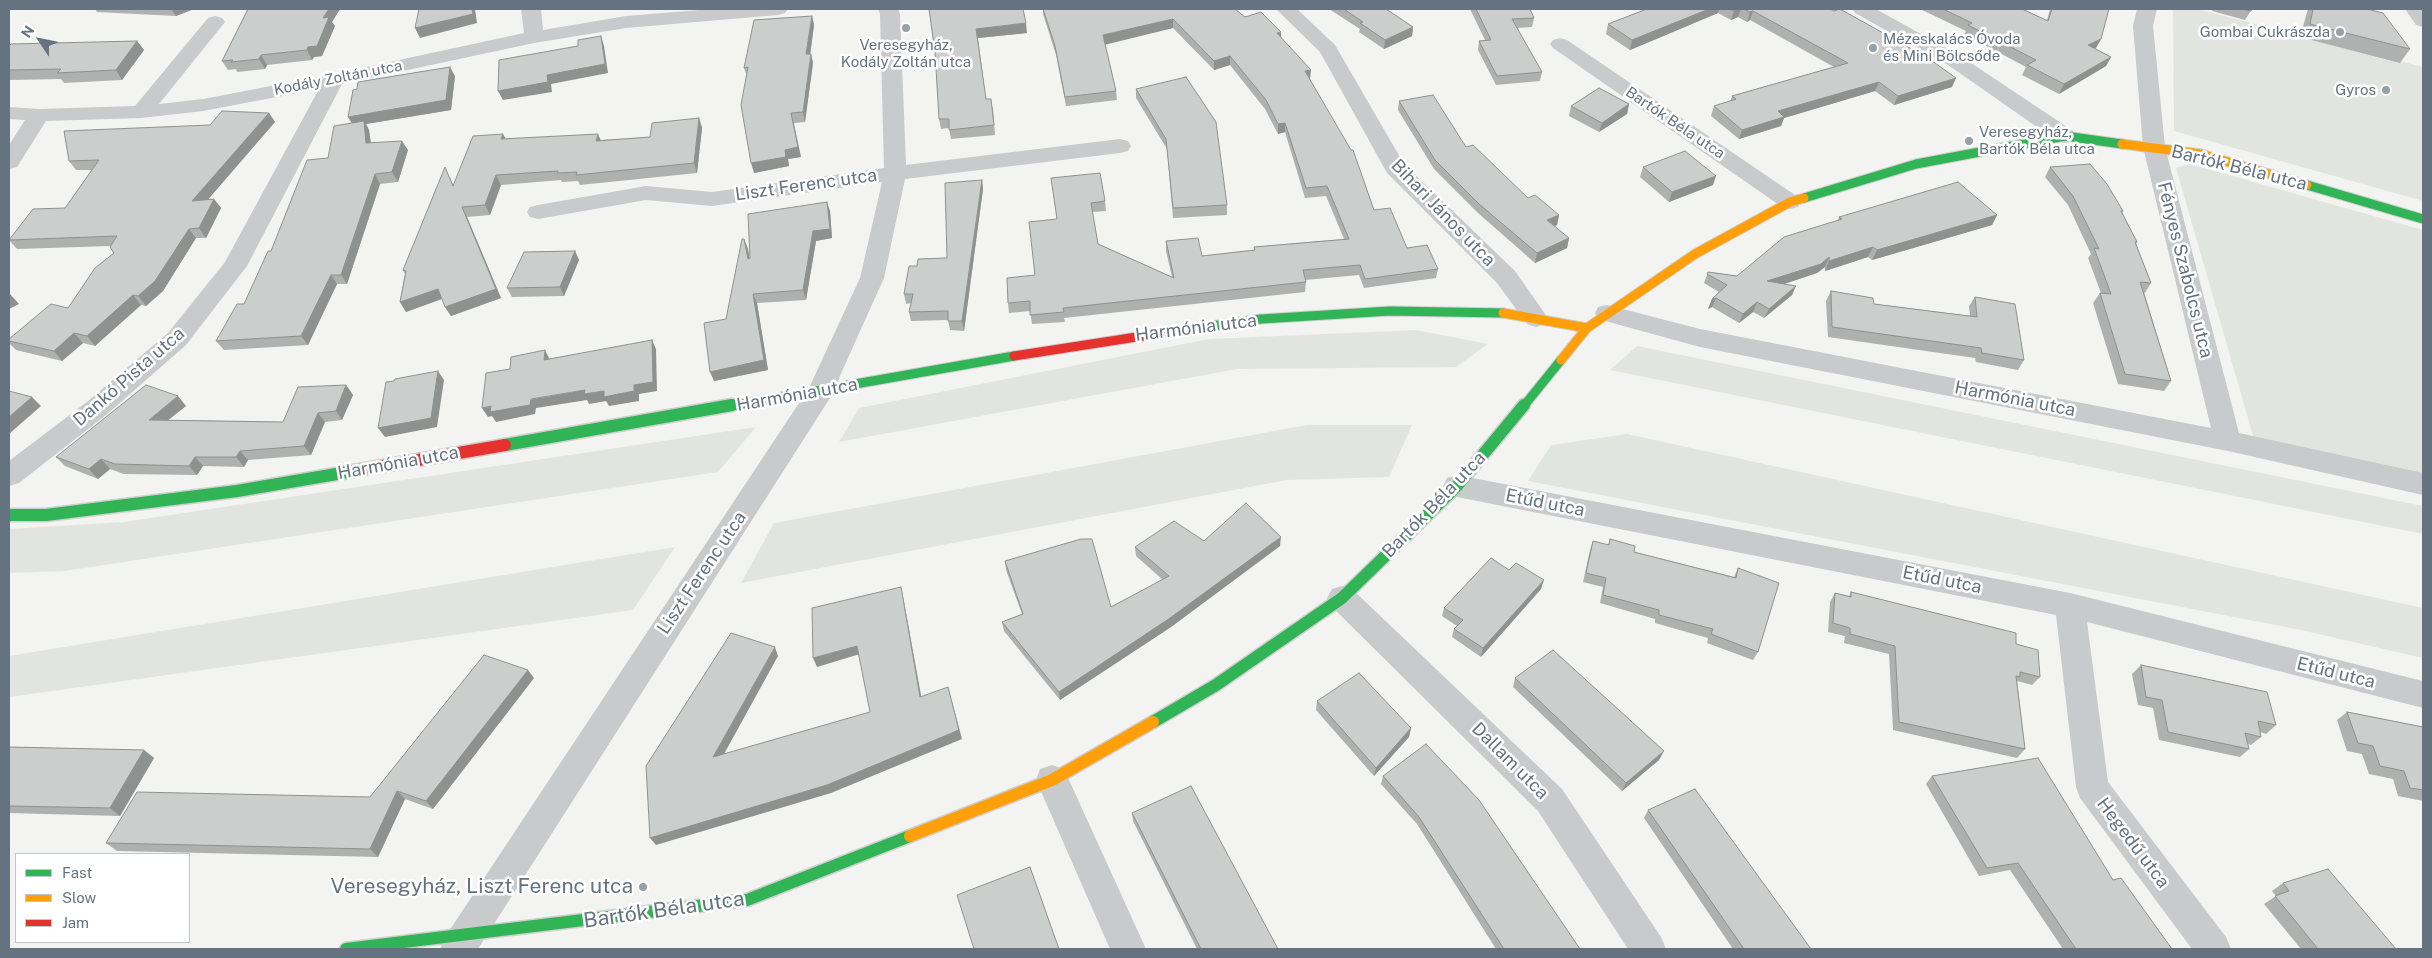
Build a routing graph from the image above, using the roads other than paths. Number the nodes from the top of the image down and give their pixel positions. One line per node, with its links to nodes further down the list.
1 (531, 9): 10 (street)
2 (778, 9): 10 (street, Kodály Zoltán utca)
3 (888, 9): 20 (street, Liszt Ferenc utca)
4 (1286, 9): 25 (street, Bihari János utca)
5 (1862, 9): 16 (street)
6 (2147, 9): 18 (street, Fényes Szabolcs utca)
7 (2415, 9): 8 (street)
8 (2423, 21)
9 (215, 22): 13 (street)
10 (534, 37): 12 (street, Kodály Zoltán utca)
11 (1560, 44): 21 (street, Bartók Béla utca)
12 (334, 80): 13 (street, Kodály Zoltán utca); 29 (street, Dankó Pista utca)
13 (141, 112): 15 (street, Kodály Zoltán utca)
14 (9, 113): 15 (street, Kodály Zoltán utca)
15 (39, 115): 19 (street)
16 (2066, 136): 18 (street, Bartók Béla utca); 21 (street, Bartók Béla utca)
17 (1120, 146): 20 (street, Liszt Ferenc utca)
18 (2154, 147): 23 (street, Bartók Béla utca); 28 (street, Fényes Szabolcs utca)
19 (9, 162)
20 (895, 173): 22 (street, Liszt Ferenc utca); 27 (street, Liszt Ferenc utca)
21 (1790, 202): 24 (street, Bartók Béla utca)
22 (538, 212)
23 (2423, 219)
24 (1607, 312): 26 (street, Bartók Béla utca); 28 (street, Harmónia utca)
25 (1536, 318): 26 (street, Harmónia utca); 27 (street, Harmónia utca)
26 (1587, 328): 31 (street, Bartók Béla utca)
27 (821, 391): 32 (street, Harmónia utca); 37 (street, Liszt Ferenc utca)
28 (2228, 440): 30 (street, Harmónia utca)
29 (9, 476)
30 (2423, 484)
31 (1457, 486): 33 (street, Bartók Béla utca); 34 (street, Etűd utca)
32 (9, 515)
33 (1342, 598): 36 (street, Bartók Béla utca); 40 (street, Dallam utca)
34 (2070, 605): 35 (street, Etűd utca); 41 (street, Hegedű utca)
35 (2423, 695)
36 (1052, 780): 37 (street, Bartók Béla utca); 39 (street)
37 (461, 943): 38 (street, Bartók Béla utca)
38 (346, 949)
39 (1128, 949)
40 (1648, 949)
41 (2212, 949)

